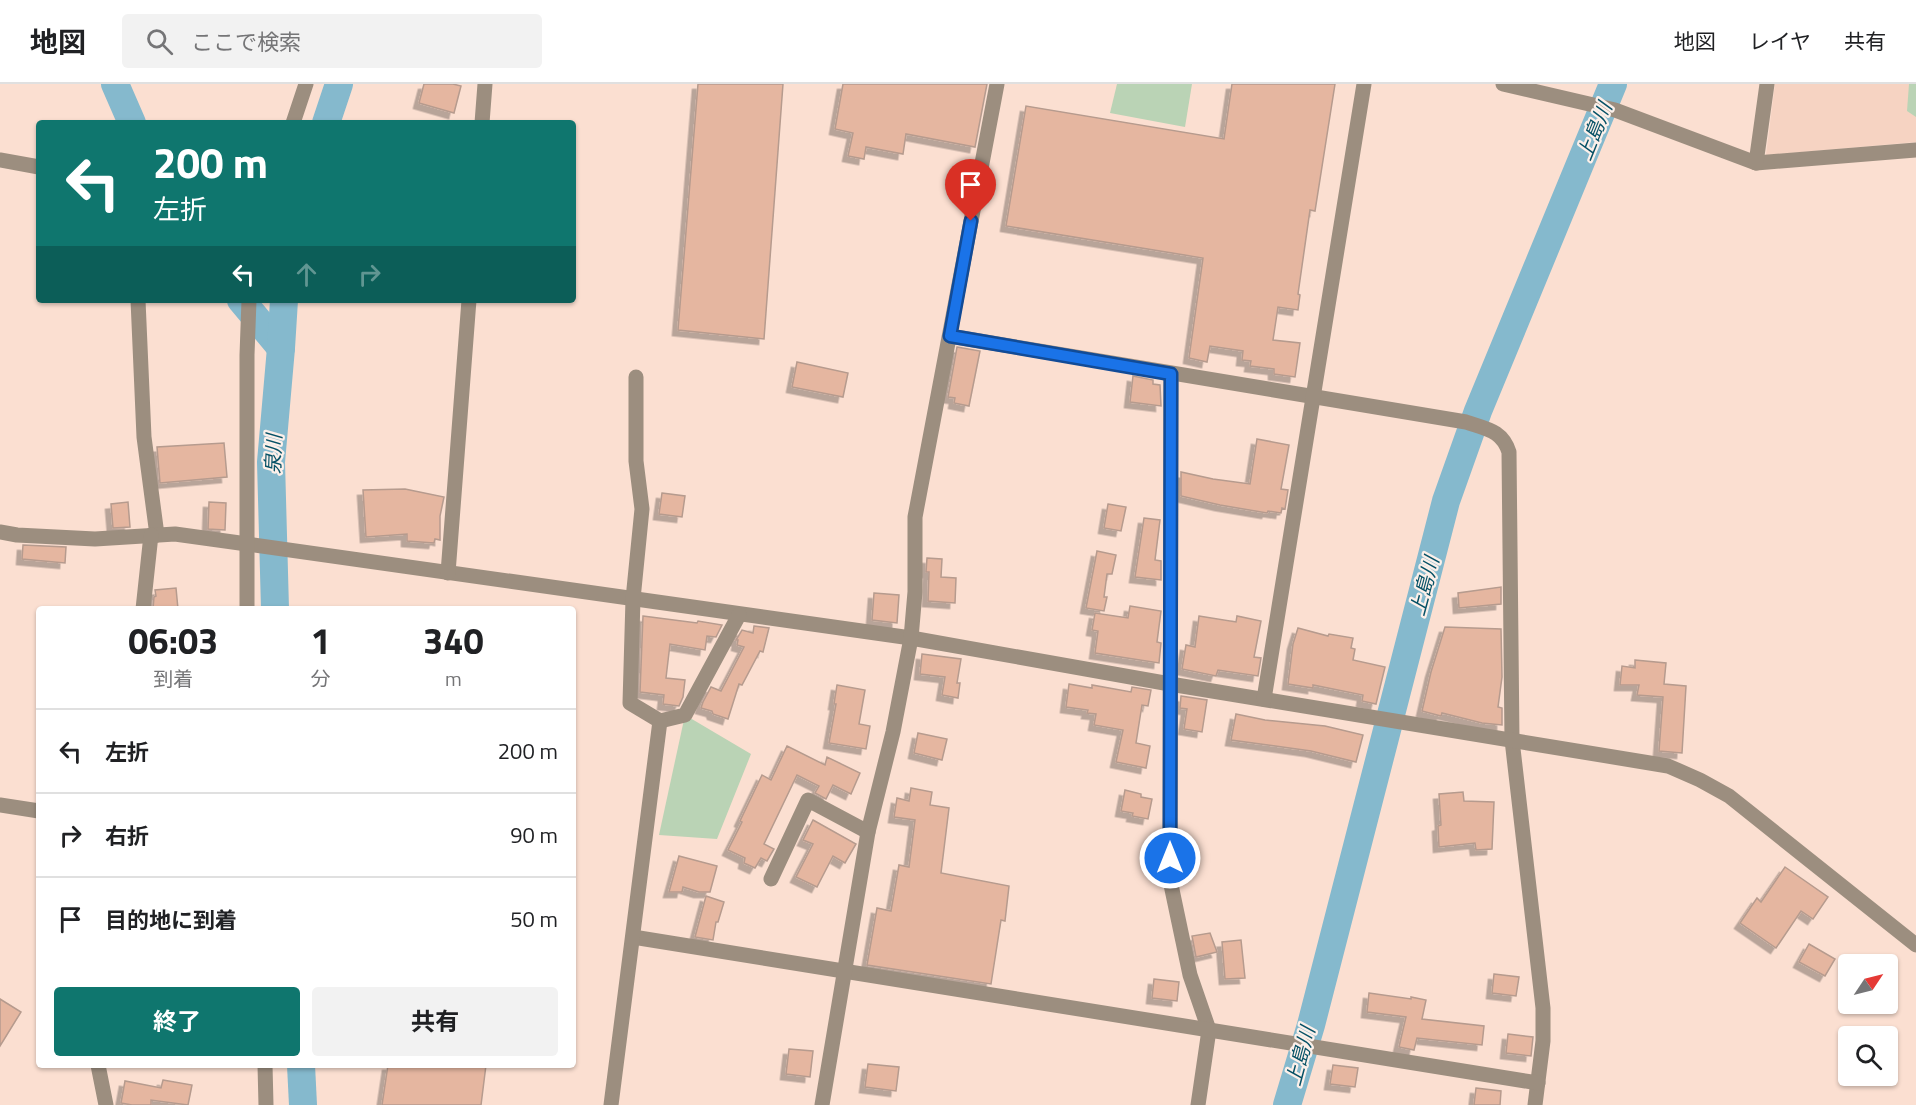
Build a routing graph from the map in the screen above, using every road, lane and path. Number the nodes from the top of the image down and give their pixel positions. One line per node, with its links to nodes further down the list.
1 (306, 84): 7 (street)
2 (485, 84): 8 (street)
3 (997, 84): 16 (street)
4 (1364, 84): 19 (street)
5 (1503, 84): 11 (street)
6 (1767, 84): 11 (street)
7 (294, 120)
8 (483, 120)
9 (1916, 150): 11 (street)
10 (0, 160): 12 (street)
11 (1756, 164)
12 (36, 166)
13 (138, 303): 21 (street)
14 (249, 303): 22 (street)
15 (469, 303): 23 (street)
16 (950, 336): 17 (street); 28 (street)
17 (1171, 374): 19 (street); 29 (street)
18 (636, 377): 24 (street)
19 (1312, 397): 30 (street); 32 (street)
20 (0, 532): 21 (street)
21 (154, 535): 22 (street); 25 (street)
22 (247, 544): 23 (street); 26 (street)
23 (448, 573): 24 (street)
24 (633, 599): 27 (street); 31 (street)
25 (143, 606)
26 (247, 606)
27 (738, 615): 28 (street); 31 (street)
28 (911, 638): 29 (street); 35 (street)
29 (1170, 684): 30 (street); 40 (street)
30 (1264, 699): 32 (street)
31 (660, 721): 37 (street)
32 (1512, 740): 38 (street); 43 (street)
33 (0, 805): 34 (street)
34 (36, 811)
35 (868, 832): 36 (street); 39 (street)
36 (771, 879)
37 (633, 936): 39 (street); 46 (street)
38 (1916, 945)
39 (844, 972): 40 (street); 47 (street)
40 (1209, 1030): 43 (street); 48 (street)
41 (99, 1068): 44 (street)
42 (265, 1068): 45 (street)
43 (1538, 1083): 49 (street)
44 (106, 1105)
45 (266, 1105)
46 (611, 1105)
47 (822, 1105)
48 (1198, 1105)
49 (1535, 1105)

